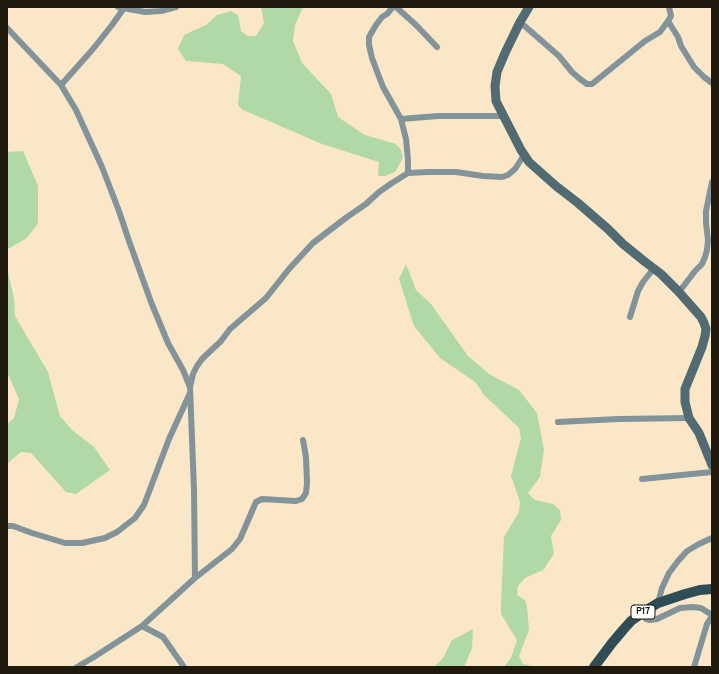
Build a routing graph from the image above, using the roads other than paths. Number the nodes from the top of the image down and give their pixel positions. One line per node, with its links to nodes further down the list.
1 (176, 7): 5 (street)
2 (395, 7): 9 (street); 13 (street)
3 (529, 7): 7 (street)
4 (669, 7): 6 (street)
5 (121, 8): 11 (street)
6 (668, 21): 7 (street); 10 (street)
7 (520, 22): 12 (street)
8 (7, 28): 11 (street)
9 (437, 47)
10 (712, 83)
11 (61, 85): 21 (street)
12 (503, 116): 13 (street); 14 (street)
13 (401, 119): 15 (street)
14 (524, 155): 15 (street); 17 (street)
15 (408, 173): 21 (street)
16 (712, 182): 18 (street)
17 (654, 268): 18 (street); 19 (street)
18 (679, 292): 20 (street)
19 (630, 317)
20 (709, 328): 22 (street)
21 (190, 389): 28 (street); 30 (street)
22 (689, 418): 23 (street); 25 (street)
23 (558, 422)
24 (303, 440): 30 (street)
25 (712, 465)
26 (712, 472): 27 (street)
27 (642, 479)
28 (7, 526)
29 (712, 538): 32 (street)
30 (195, 578): 35 (street)
31 (712, 590): 32 (main road, P17)
32 (658, 603): 33 (main road, P17)
33 (641, 614): 34 (street); 38 (main road, P17)
34 (712, 615): 39 (street)
35 (142, 626): 36 (street); 37 (street)
36 (77, 667)
37 (184, 667)
38 (594, 667)
39 (694, 667)

